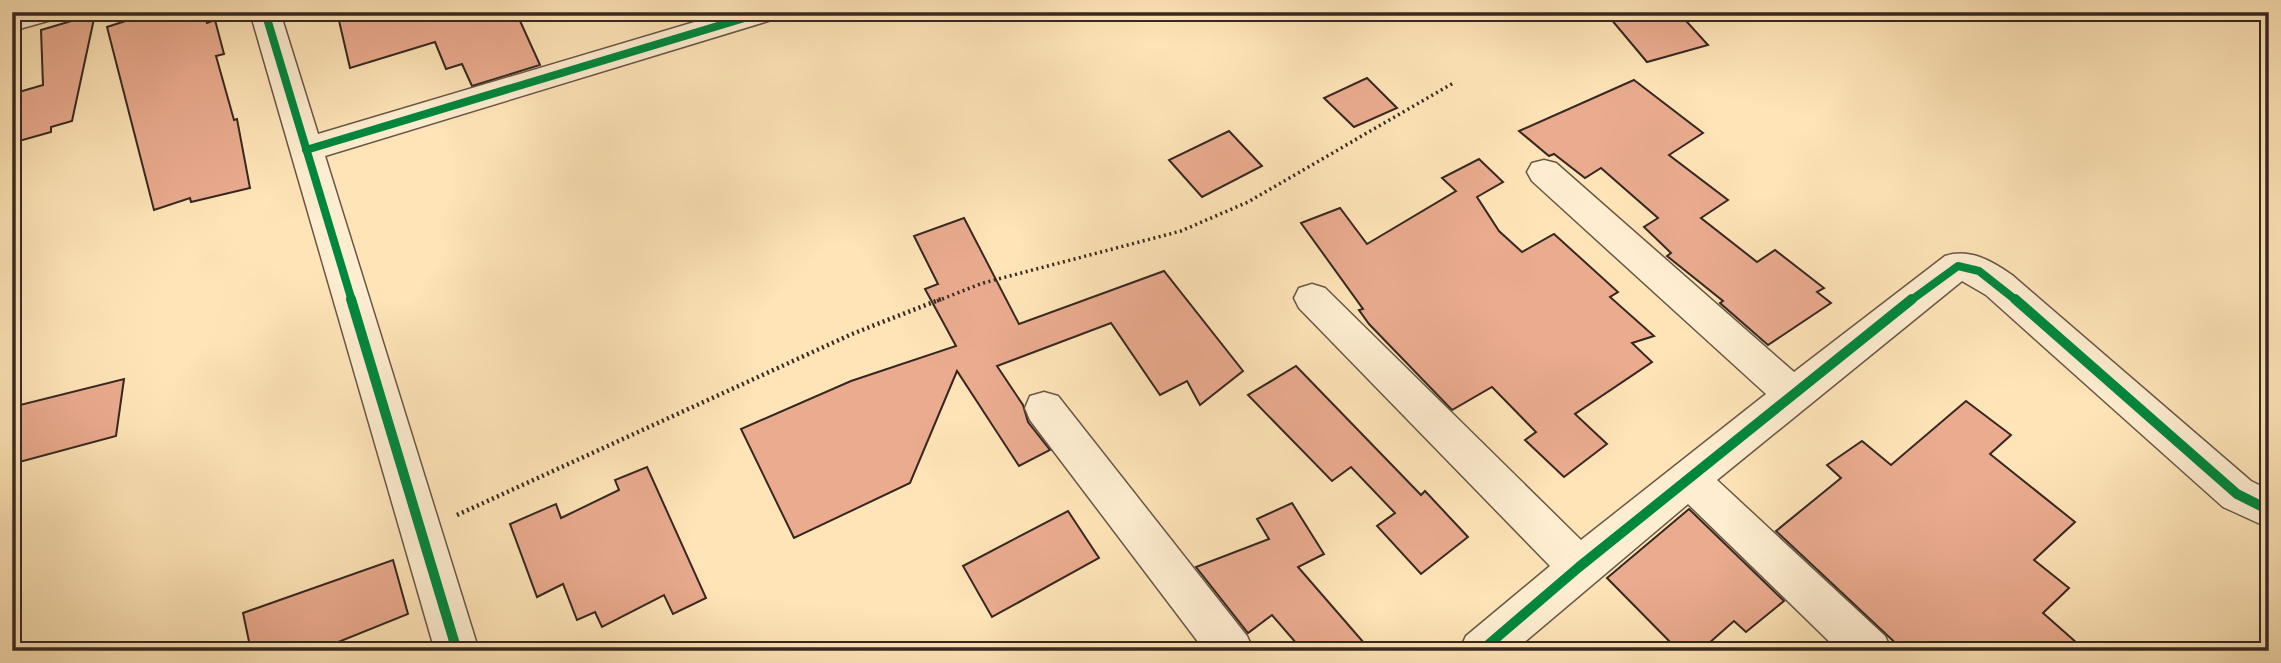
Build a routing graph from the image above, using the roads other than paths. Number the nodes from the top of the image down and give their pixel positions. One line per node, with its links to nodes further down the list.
1 (44, 12): 4 (street)
2 (265, 12): 5 (street)
3 (764, 12): 5 (street)
4 (12, 21)
5 (306, 150): 13 (street)
6 (1544, 172): 8 (street)
7 (1312, 298): 12 (street)
8 (1794, 396): 10 (street); 11 (street)
9 (1044, 408): 14 (street)
10 (1689, 480): 12 (street); 16 (street)
11 (2269, 510)
12 (1579, 567): 15 (street)
13 (457, 651)
14 (1232, 651)
15 (1481, 651)
16 (1870, 651)

